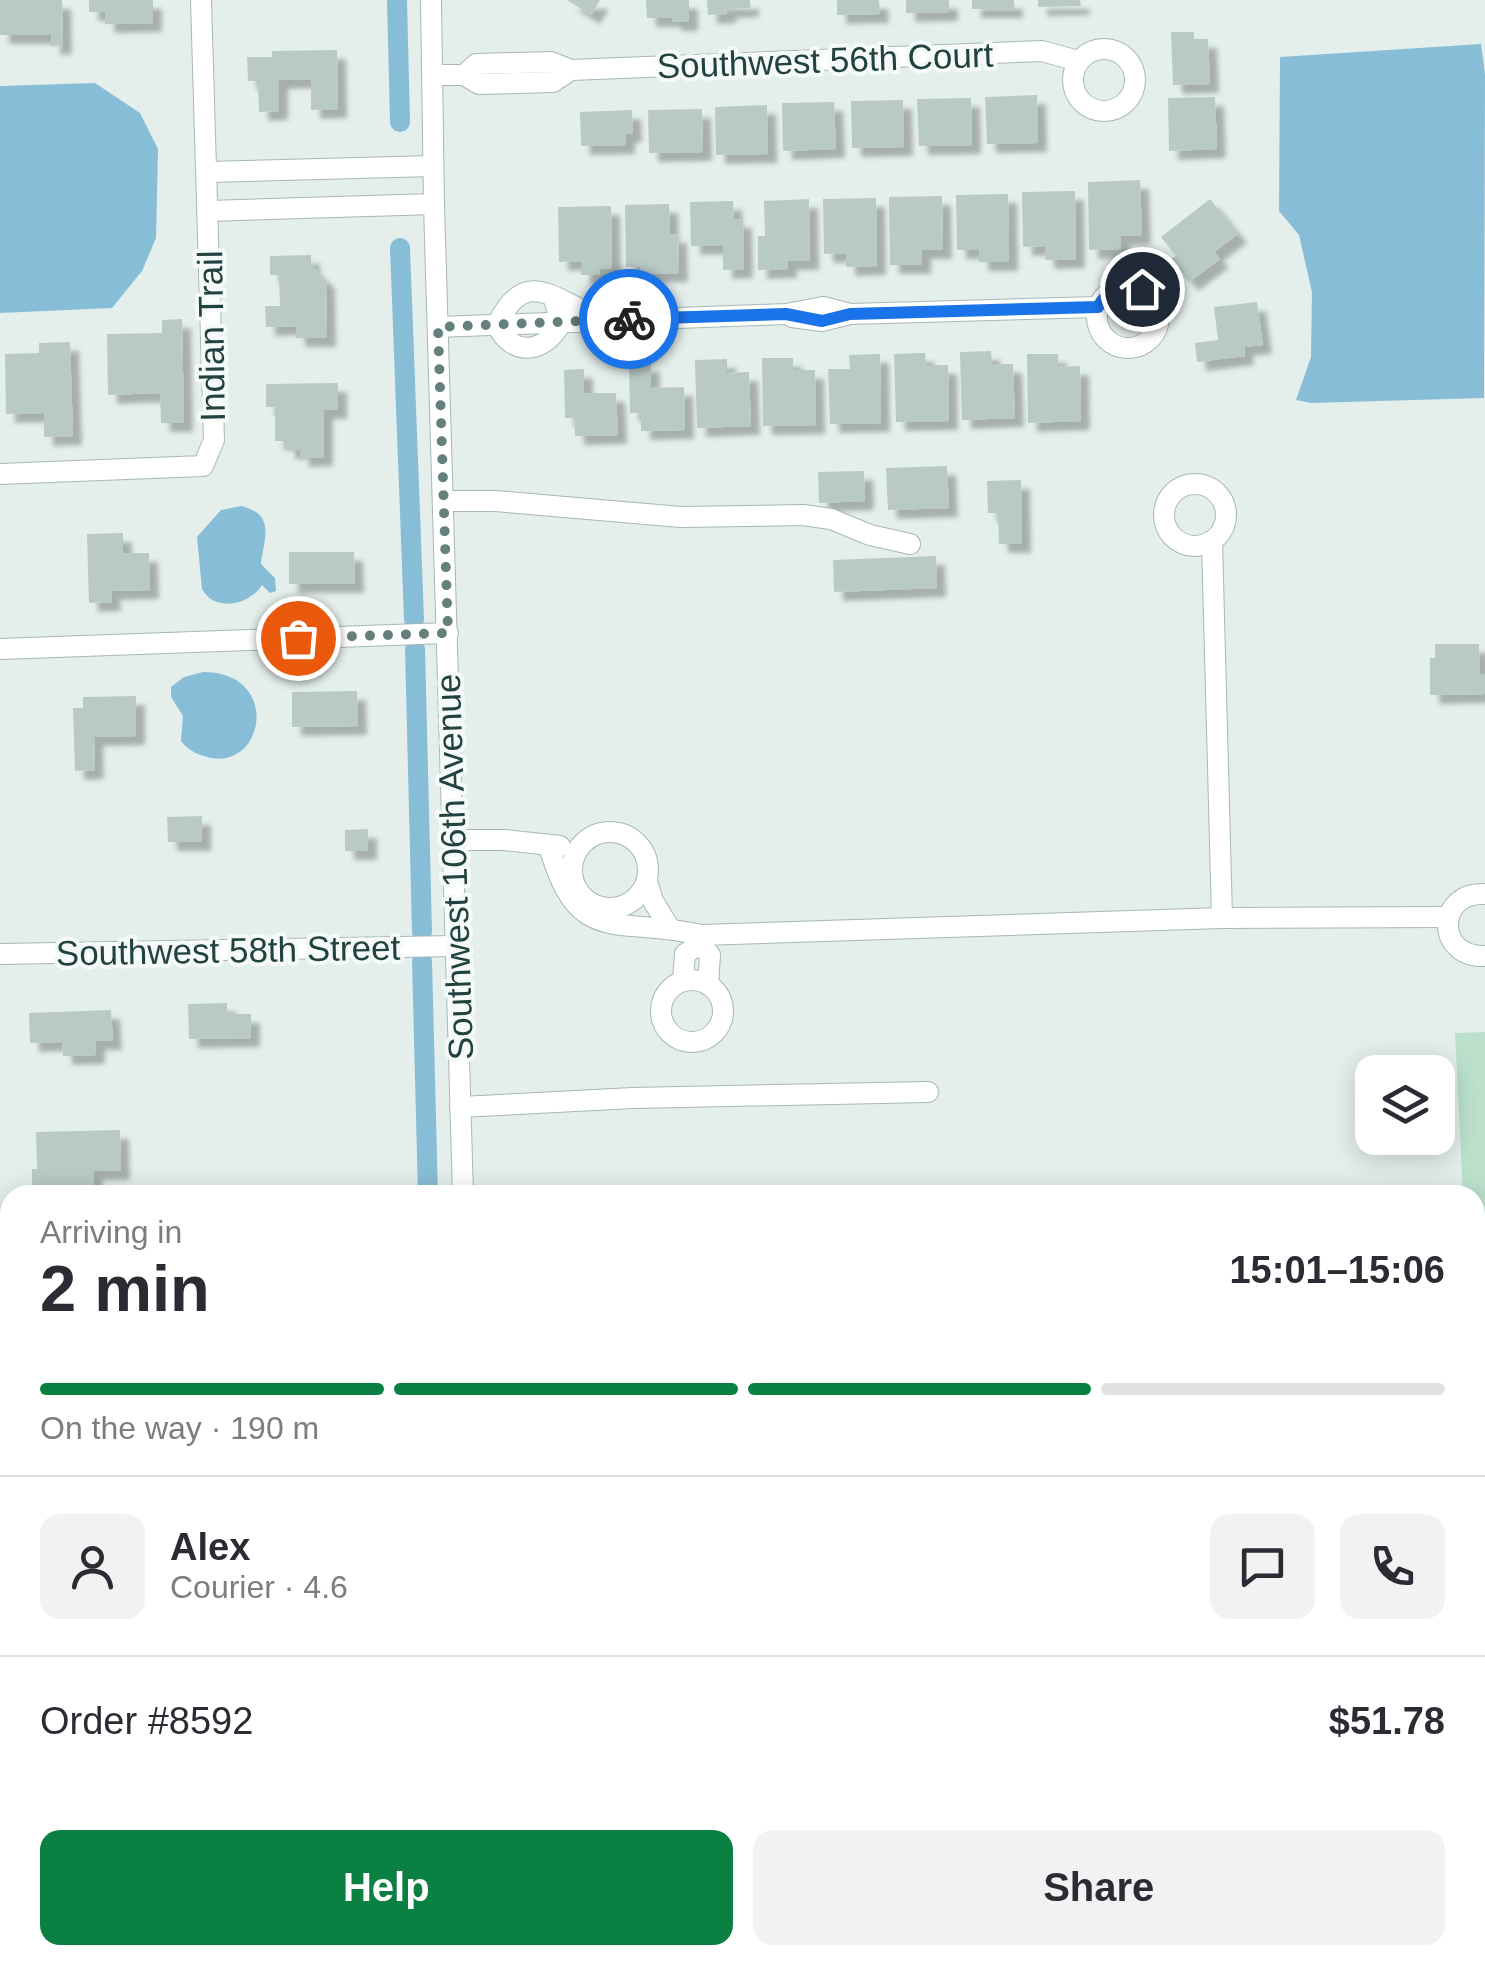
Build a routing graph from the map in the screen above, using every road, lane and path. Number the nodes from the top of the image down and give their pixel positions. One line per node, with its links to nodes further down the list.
1 (201, 0): 6 (street, Indian Trail)
2 (431, 0): 4 (street, Southwest 106th Avenue)
3 (1078, 62): 4 (street, Southwest 56th Court)
4 (432, 75): 5 (street, Southwest 106th Avenue)
5 (433, 166): 6 (street); 7 (street, Southwest 106th Avenue)
6 (208, 172): 8 (street, Indian Trail)
7 (434, 204): 8 (street); 14 (street, Southwest 106th Avenue)
8 (208, 211): 15 (street, Indian Trail)
9 (553, 296): 11 (street); 12 (street); 13 (street)
10 (1098, 307): 11 (street)
11 (605, 320): 12 (street)
12 (562, 322): 13 (street)
13 (497, 325): 14 (street)
14 (438, 327): 16 (street, Southwest 106th Avenue)
15 (0, 474)
16 (443, 501): 18 (street); 19 (street, Southwest 106th Avenue)
17 (1212, 541): 29 (street)
18 (910, 544)
19 (448, 633): 20 (street); 21 (street, Southwest 106th Avenue)
20 (0, 649)
21 (453, 840): 23 (street); 32 (street, Southwest 106th Avenue)
22 (583, 842): 23 (street); 24 (street); 25 (street)
23 (549, 846): 24 (street); 30 (street)
24 (572, 865): 27 (street)
25 (648, 881): 27 (street); 30 (street)
26 (1485, 894): 28 (street)
27 (633, 902): 30 (street)
28 (1448, 917): 29 (street); 34 (street)
29 (1222, 918): 31 (street)
30 (669, 927): 31 (street)
31 (701, 939): 35 (street); 36 (street)
32 (456, 946): 33 (street, Southwest 58th Street); 38 (street, Southwest 106th Avenue)
33 (0, 954)
34 (1485, 956)
35 (683, 981): 36 (street); 36 (street)
36 (708, 985)
37 (928, 1092): 38 (street)
38 (460, 1107): 39 (street, Southwest 106th Avenue)
39 (463, 1185)

